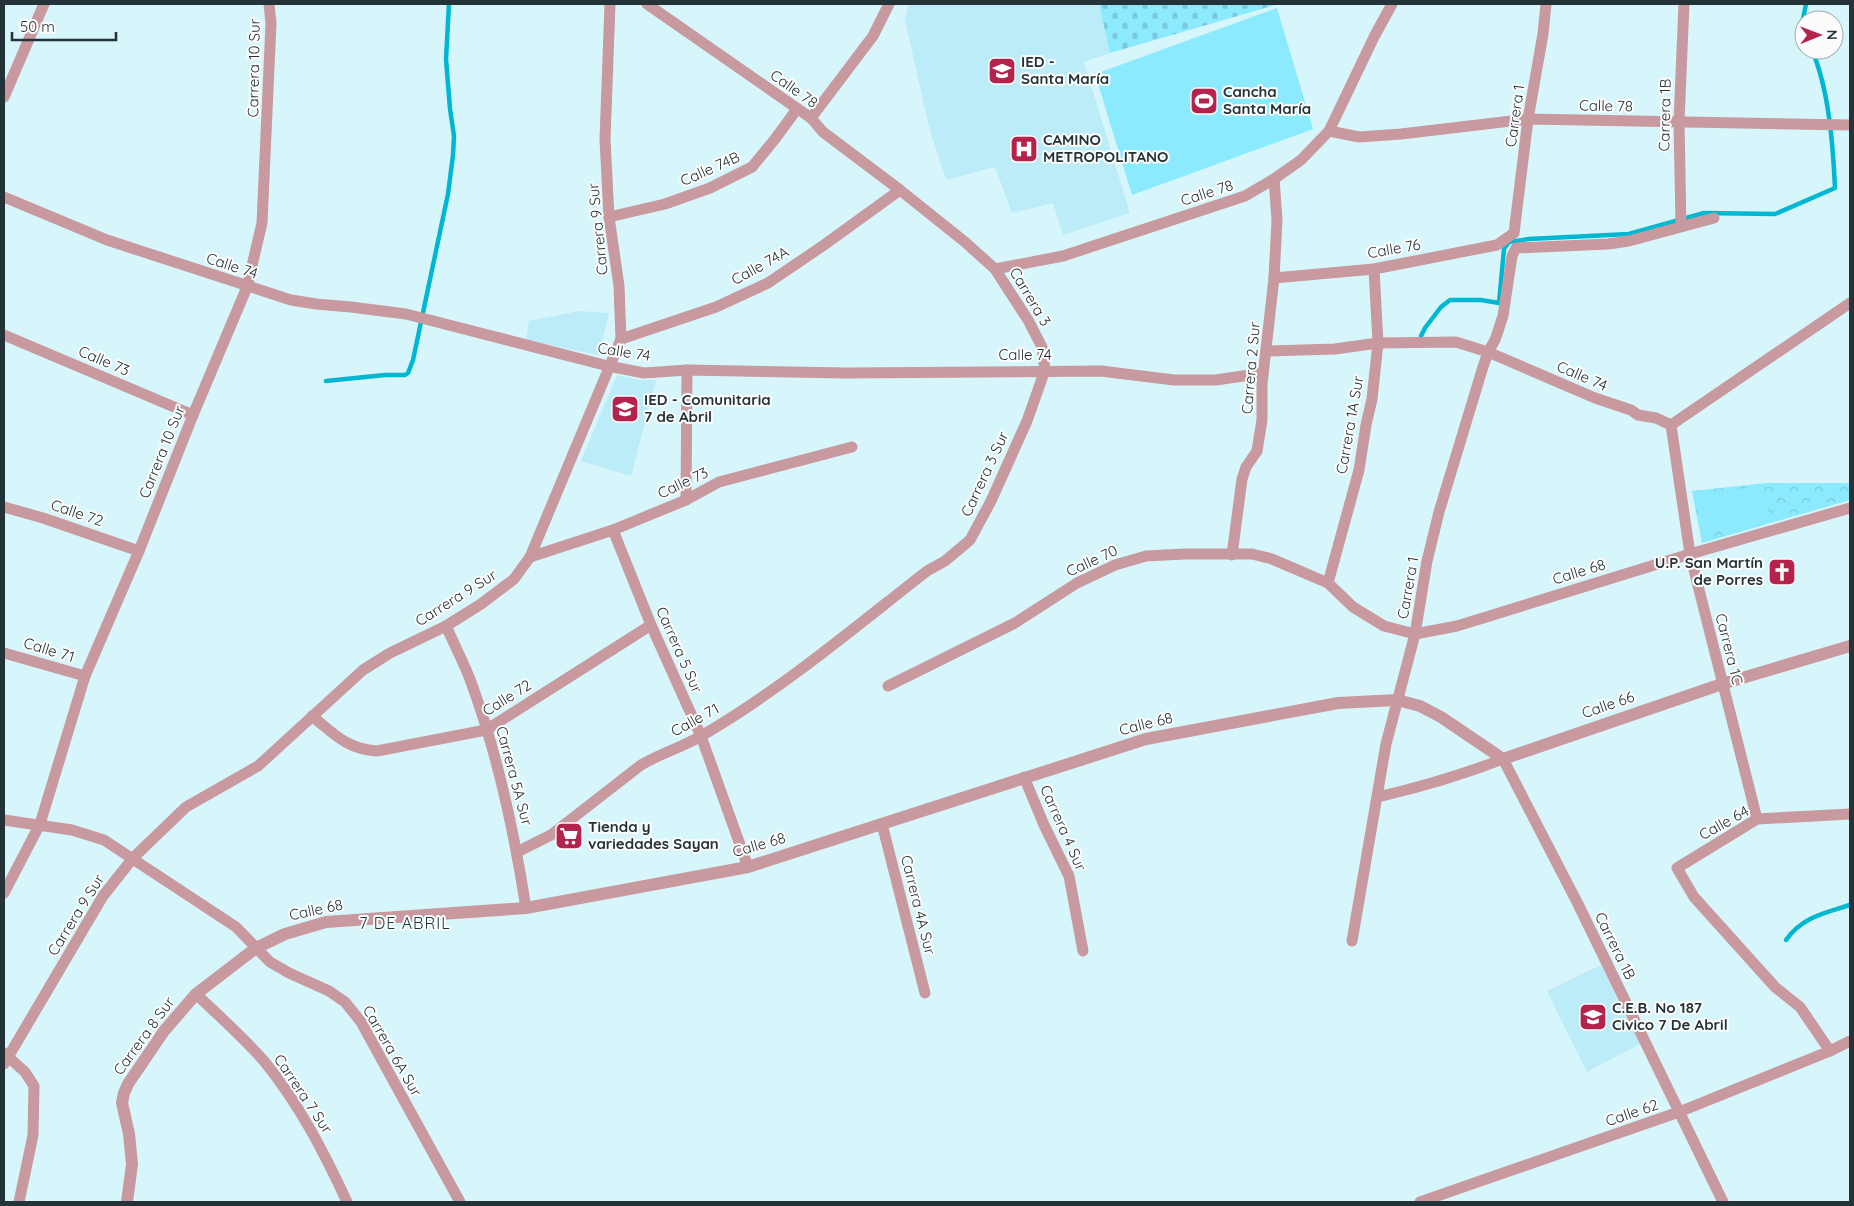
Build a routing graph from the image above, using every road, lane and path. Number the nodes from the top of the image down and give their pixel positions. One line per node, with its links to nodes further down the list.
1 (44, 4): 9 (street)
2 (269, 4): 26 (street, Carrera 10 Sur)
3 (610, 4): 19 (street, Carrera 9 Sur)
4 (647, 4): 10 (street, Calle 78)
5 (1392, 4): 15 (street)
6 (1546, 4): 12 (street, Carrera 1)
7 (1684, 4): 13 (street, Carrera 1B)
8 (887, 5): 11 (street)
9 (4, 97)
10 (797, 109): 11 (street, Calle 78); 19 (street, Calle 74B)
11 (811, 118): 17 (street, Calle 78)
12 (1528, 119): 13 (street, Calle 78); 15 (street, Calle 78); 22 (street, Carrera 1)
13 (1679, 122): 14 (street, Calle 78); 21 (street, Carrera 1B)
14 (1850, 125)
15 (1329, 131): 16 (street, Calle 78)
16 (1274, 179): 23 (street, Calle 78); 25 (street, Carrera 2 Sur)
17 (900, 190): 23 (street, Calle 78); 29 (street, Calle 74A)
18 (4, 197): 26 (street, Calle 74)
19 (609, 217): 29 (street, Carrera 9 Sur)
20 (1714, 218): 21 (street)
21 (1680, 221): 32 (street, Carrera 1)
22 (1514, 233): 24 (street, Calle 76)
23 (995, 269): 35 (street, Carrera 3)
24 (1374, 269): 25 (street, Calle 76); 30 (street, Carrera 1A Sur)
25 (1274, 278): 31 (street, Carrera 2 Sur)
26 (247, 287): 33 (street, Calle 74); 37 (street, Carrera 10 Sur)
27 (1850, 303): 38 (street)
28 (4, 335): 37 (street, Calle 73)
29 (621, 339): 33 (street, Carrera 9 Sur)
30 (1378, 343): 31 (street, Calle 74); 32 (street, Calle 74); 49 (street, Carrera 1A Sur)
31 (1266, 351): 36 (street, Carrera 2 Sur)
32 (1488, 352): 38 (street, Calle 74); 52 (street, Carrera 1)
33 (608, 366): 34 (street, Calle 74); 47 (street, Carrera 9 Sur)
34 (687, 370): 35 (street, Calle 74); 40 (street)
35 (1044, 370): 36 (street, Calle 74); 48 (street, Carrera 3 Sur)
36 (1263, 373): 45 (street, Carrera 2 Sur)
37 (193, 415): 44 (street, Carrera 10 Sur)
38 (1671, 425): 46 (street, Carrera 1C)
39 (852, 447): 40 (street, Calle 73)
40 (686, 500): 43 (street, Calle 73)
41 (4, 506): 44 (street, Calle 72)
42 (1850, 508): 46 (street, Calle 68)
43 (613, 530): 47 (street, Calle 73); 50 (street, Carrera 5 Sur)
44 (139, 551): 55 (street, Carrera 10 Sur)
45 (1232, 554): 49 (street, Calle 70); 57 (street, Calle 70)
46 (1690, 554): 52 (street, Calle 68); 56 (street, Carrera 1C)
47 (530, 557): 51 (street, Carrera 9 Sur)
48 (927, 570): 61 (street, Calle 71)
49 (1328, 583): 52 (street, Calle 68)
50 (651, 625): 60 (street, Calle 72); 61 (street, Carrera 5 Sur)
51 (446, 626): 59 (street, Carrera 9 Sur); 60 (street, Carrera 5A Sur)
52 (1415, 634): 58 (street, Carrera 1)
53 (1850, 646): 56 (street, Calle 66)
54 (4, 653): 55 (street, Calle 71)
55 (85, 676): 68 (street, Carrera 10 Sur)
56 (1722, 684): 62 (street, Calle 66); 66 (street, Carrera 1C)
57 (888, 686)
58 (1397, 700): 62 (street, Calle 68); 63 (street, Calle 68); 64 (street, Carrera 1)
59 (312, 716): 60 (street, Calle 72); 71 (street, Carrera 9 Sur)
60 (486, 730): 70 (street, Carrera 5A Sur)
61 (702, 736): 70 (street, Calle 71); 72 (street, Carrera 5 Sur)
62 (1503, 759): 64 (street, Calle 66); 83 (street, Carrera 1B)
63 (1024, 777): 69 (street, Calle 68); 77 (street, Carrera 4 Sur)
64 (1378, 797): 75 (street, Carrera 1)
65 (1850, 814): 66 (street, Calle 64)
66 (1757, 819): 81 (street, Calle 64)
67 (4, 820): 68 (street)
68 (40, 824): 71 (street); 73 (street, Carrera 10 Sur)
69 (882, 824): 72 (street, Calle 68); 78 (street, Carrera 4A Sur)
70 (518, 852): 74 (street)
71 (133, 858): 76 (street); 82 (street, Carrera 9 Sur)
72 (748, 866): 74 (street, Calle 68)
73 (4, 893)
74 (526, 908): 76 (street, Calle 68)
75 (1352, 940)
76 (256, 948): 79 (street, Carrera 8 Sur); 87 (street, Carrera 6A Sur)
77 (1083, 951)
78 (925, 993)
79 (196, 994): 85 (street, Carrera 8 Sur); 86 (street, Carrera 7 Sur)
80 (1850, 1041): 81 (street, Calle 62)
81 (1830, 1051): 83 (street, Calle 62)
82 (5, 1057): 84 (street)
83 (1679, 1112): 88 (street, Calle 62); 89 (street, Carrera 1B)
84 (19, 1202)
85 (127, 1202)
86 (347, 1202)
87 (460, 1202)
88 (1420, 1202)
89 (1724, 1202)

